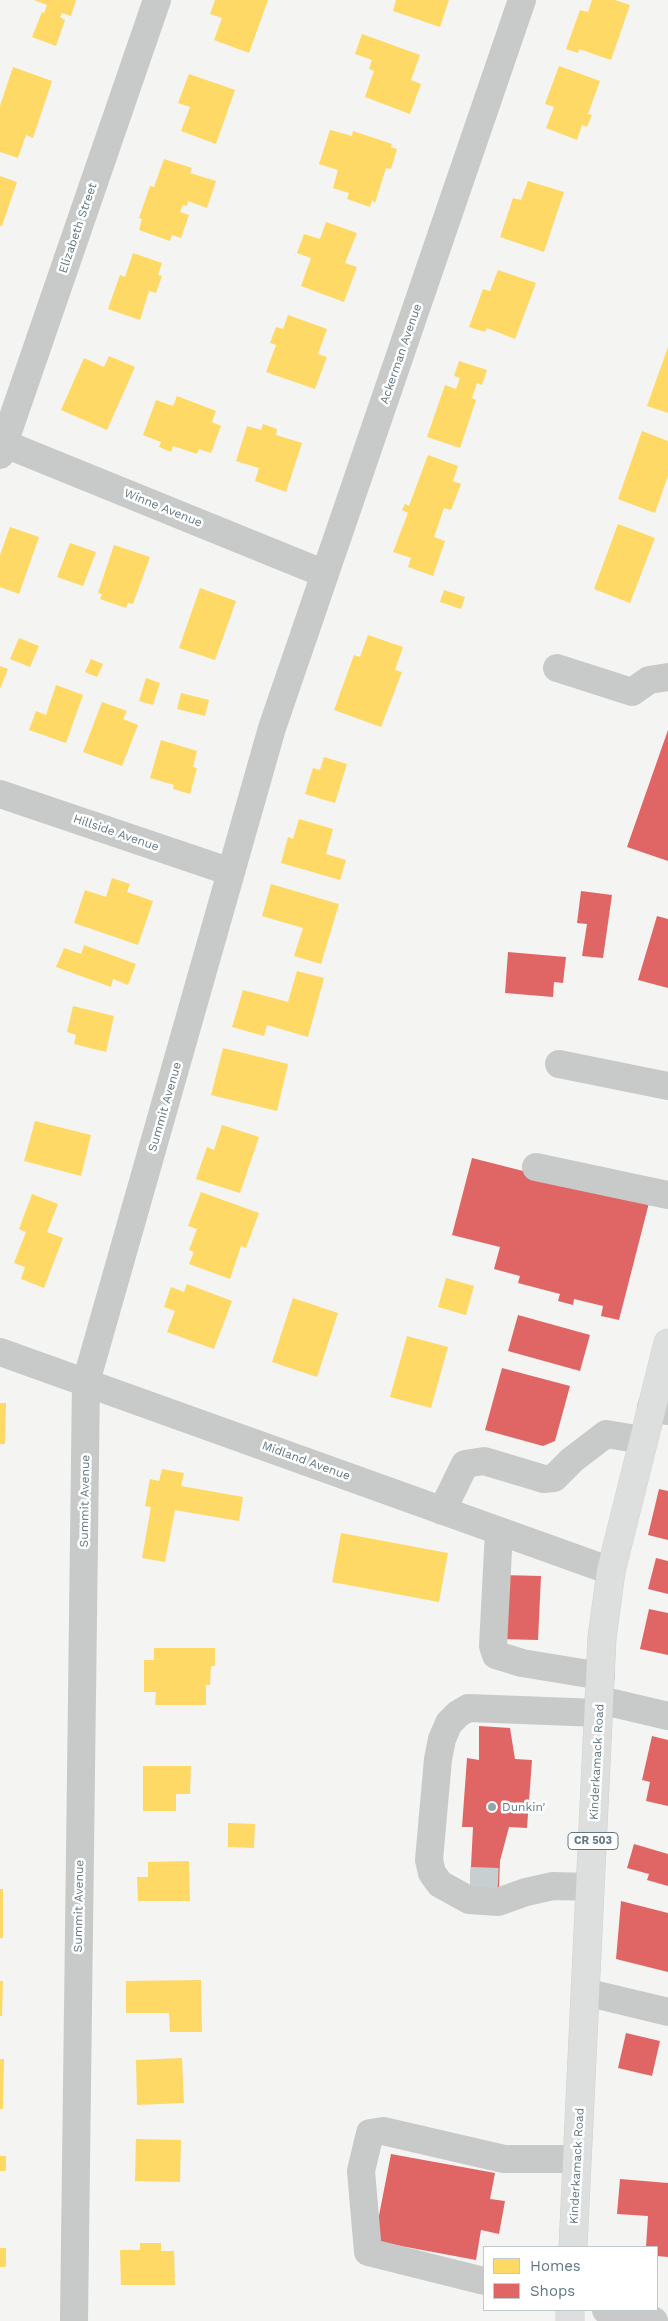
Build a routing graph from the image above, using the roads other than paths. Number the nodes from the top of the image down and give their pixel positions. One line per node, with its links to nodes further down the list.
1 (156, 0): 3 (street, Elizabeth Street)
2 (522, 0): 4 (street, Ackerman Avenue)
3 (1, 447): 4 (street, Winne Avenue)
4 (325, 574): 7 (street, Ackerman Avenue)
5 (557, 668): 6 (street)
6 (668, 677)
7 (279, 708): 9 (street, Summit Avenue)
8 (0, 794): 9 (street, Hillside Avenue)
9 (231, 872): 16 (street, Summit Avenue)
10 (559, 1064): 11 (street)
11 (668, 1086)
12 (536, 1167): 13 (street)
13 (668, 1195)
14 (668, 1343): 17 (main road, Kinderkamack Road / CR 503)
15 (0, 1352): 16 (street, Midland Avenue)
16 (86, 1382): 19 (street, Midland Avenue); 35 (street, Summit Avenue)
17 (659, 1409): 18 (main road, Kinderkamack Road / CR 503)
18 (643, 1440): 19 (street); 21 (main road, Kinderkamack Road / CR 503)
19 (442, 1511): 20 (street, Midland Avenue)
20 (499, 1531): 21 (street, Midland Avenue); 22 (street)
21 (612, 1571): 22 (main road, Kinderkamack Road / CR 503)
22 (600, 1696): 23 (street); 24 (street); 28 (main road, Kinderkamack Road / CR 503)
23 (668, 1716)
24 (429, 1860): 25 (street); 27 (street)
25 (470, 1881)
26 (499, 1882): 27 (street)
27 (553, 1886): 28 (street)
28 (590, 1887): 29 (main road, Kinderkamack Road / CR 503)
29 (585, 1992): 30 (street); 31 (main road, Kinderkamack Road / CR 503)
30 (668, 2012)
31 (578, 2159): 32 (main road, Kinderkamack Road / CR 503); 33 (street)
32 (573, 2246)
33 (483, 2280)
34 (610, 2311): 36 (street)
35 (74, 2321)
36 (654, 2321)

